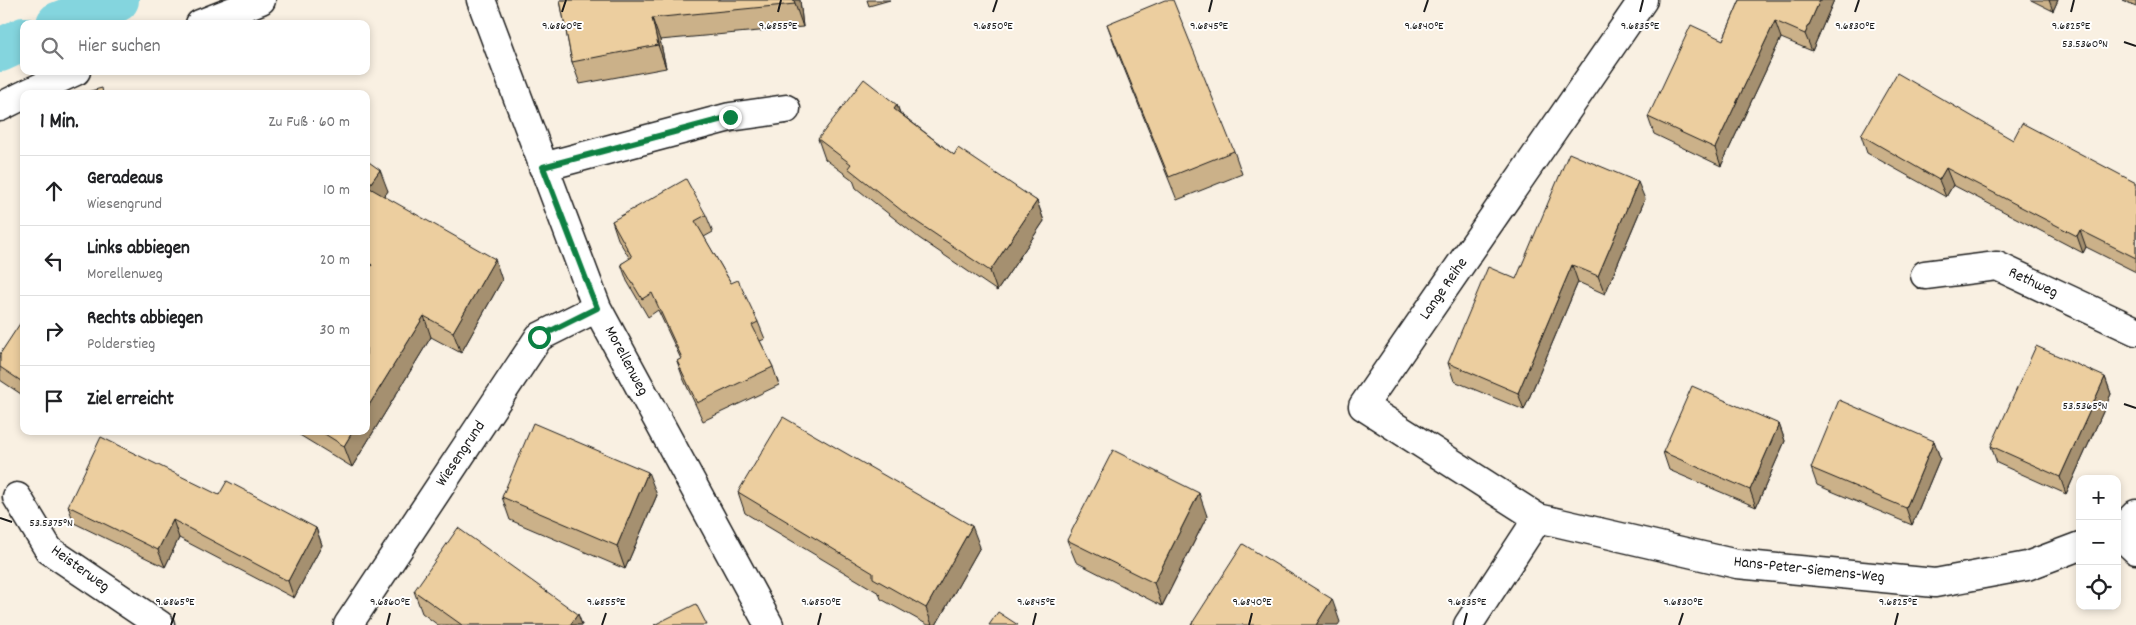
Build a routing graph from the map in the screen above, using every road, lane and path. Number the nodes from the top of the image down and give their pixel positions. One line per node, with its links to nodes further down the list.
1 (261, 0): 4 (street)
2 (481, 0): 10 (street, Morellenweg)
3 (1644, 0): 16 (street, Lange Reihe)
4 (210, 20)
5 (67, 75): 6 (street)
6 (34, 90)
7 (20, 97): 8 (street)
8 (0, 107)
9 (786, 110): 10 (street)
10 (543, 167): 12 (street, Morellenweg)
11 (1925, 275): 13 (street, Rethweg)
12 (597, 308): 22 (street, Wiesengrund); 23 (street, Morellenweg)
13 (2136, 331)
14 (17, 497): 21 (street, Heisterweg)
15 (2136, 514): 17 (street)
16 (1538, 518): 19 (street, Hans-Peter-Siemens-Weg); 24 (street)
17 (2121, 530)
18 (2121, 536): 20 (street)
19 (2076, 547)
20 (2136, 550)
21 (160, 625)
22 (348, 625)
23 (769, 625)
24 (1468, 625)

